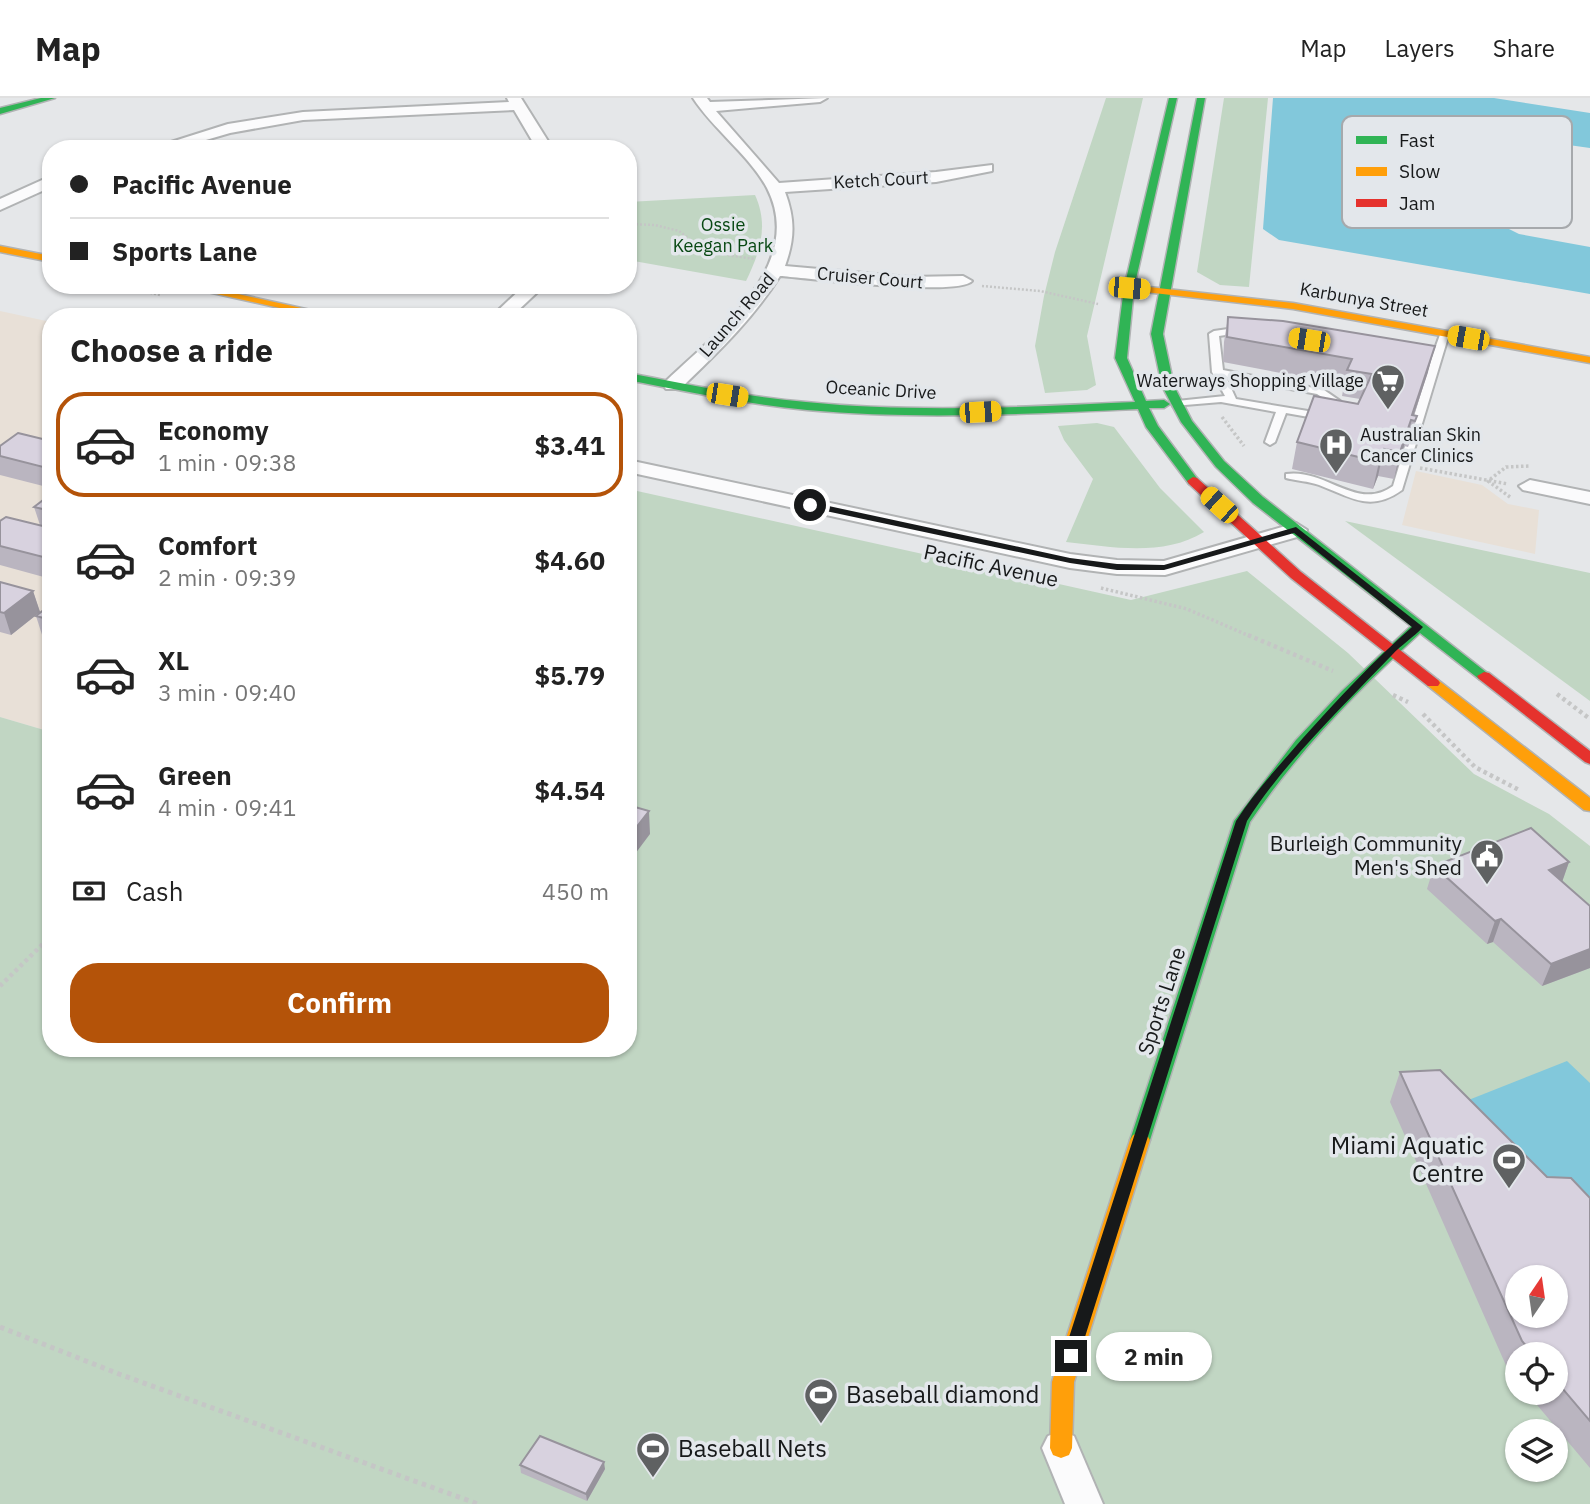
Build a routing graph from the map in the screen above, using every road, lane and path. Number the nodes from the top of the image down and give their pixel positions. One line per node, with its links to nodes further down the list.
1 (51, 98): 7 (main road)
2 (820, 98): 6 (street)
3 (1173, 98): 19 (main road)
4 (1201, 98): 20 (main road)
5 (515, 102): 8 (street); 9 (street)
6 (703, 102): 12 (street, Launch Road)
7 (0, 111)
8 (189, 140)
9 (539, 140)
10 (986, 168): 12 (street, Ketch Court)
11 (42, 185): 13 (street)
12 (775, 188): 17 (street, Launch Road)
13 (0, 205)
14 (637, 225): 17 (path)
15 (0, 248): 16 (main road)
16 (42, 257)
17 (779, 266): 18 (street, Cruiser Court); 33 (street, Launch Road)
18 (963, 281): 23 (path)
19 (1129, 288): 20 (main road, Karbunya Street); 36 (main road)
20 (1163, 291): 27 (main road, Karbunya Street); 35 (main road)
21 (217, 294): 24 (main road)
22 (526, 294): 25 (street)
23 (1098, 304)
24 (272, 308)
25 (510, 308)
26 (1257, 331): 31 (lane)
27 (1444, 334): 29 (main road, Karbunya Street); 30 (lane)
28 (1401, 355): 30 (lane)
29 (1590, 360)
30 (1436, 361): 40 (lane)
31 (1217, 372): 34 (lane); 37 (lane)
32 (637, 378): 33 (main road, Oceanic Drive)
33 (673, 385): 36 (main road, Oceanic Drive)
34 (1224, 402): 35 (lane); 37 (lane); 39 (path)
35 (1177, 404): 36 (main road, Oceanic Drive); 45 (main road)
36 (1140, 405): 46 (main road)
37 (1282, 411): 38 (lane)
38 (1270, 442)
39 (1251, 455)
40 (1405, 465): 42 (lane); 43 (path)
41 (637, 468): 46 (street, Pacific Avenue)
42 (1290, 476)
43 (1530, 486): 44 (street)
44 (1590, 498)
45 (1296, 530): 46 (street, Pacific Avenue); 48 (main road)
46 (1258, 541): 49 (main road)
47 (1088, 586): 50 (path, Pacific Avenue)
48 (1418, 627): 49 (main road, Sports Lane); 54 (main road)
49 (1390, 651): 56 (main road); 60 (main road, Sports Lane)
50 (1338, 673)
51 (1393, 695): 52 (path)
52 (1412, 703)
53 (1418, 709): 55 (path)
54 (1590, 759)
55 (1527, 794)
56 (1590, 806)
57 (42, 945): 58 (path)
58 (0, 986)
59 (0, 1327): 61 (path)
60 (1061, 1448): 62 (street)
61 (478, 1504)
62 (1084, 1504)

